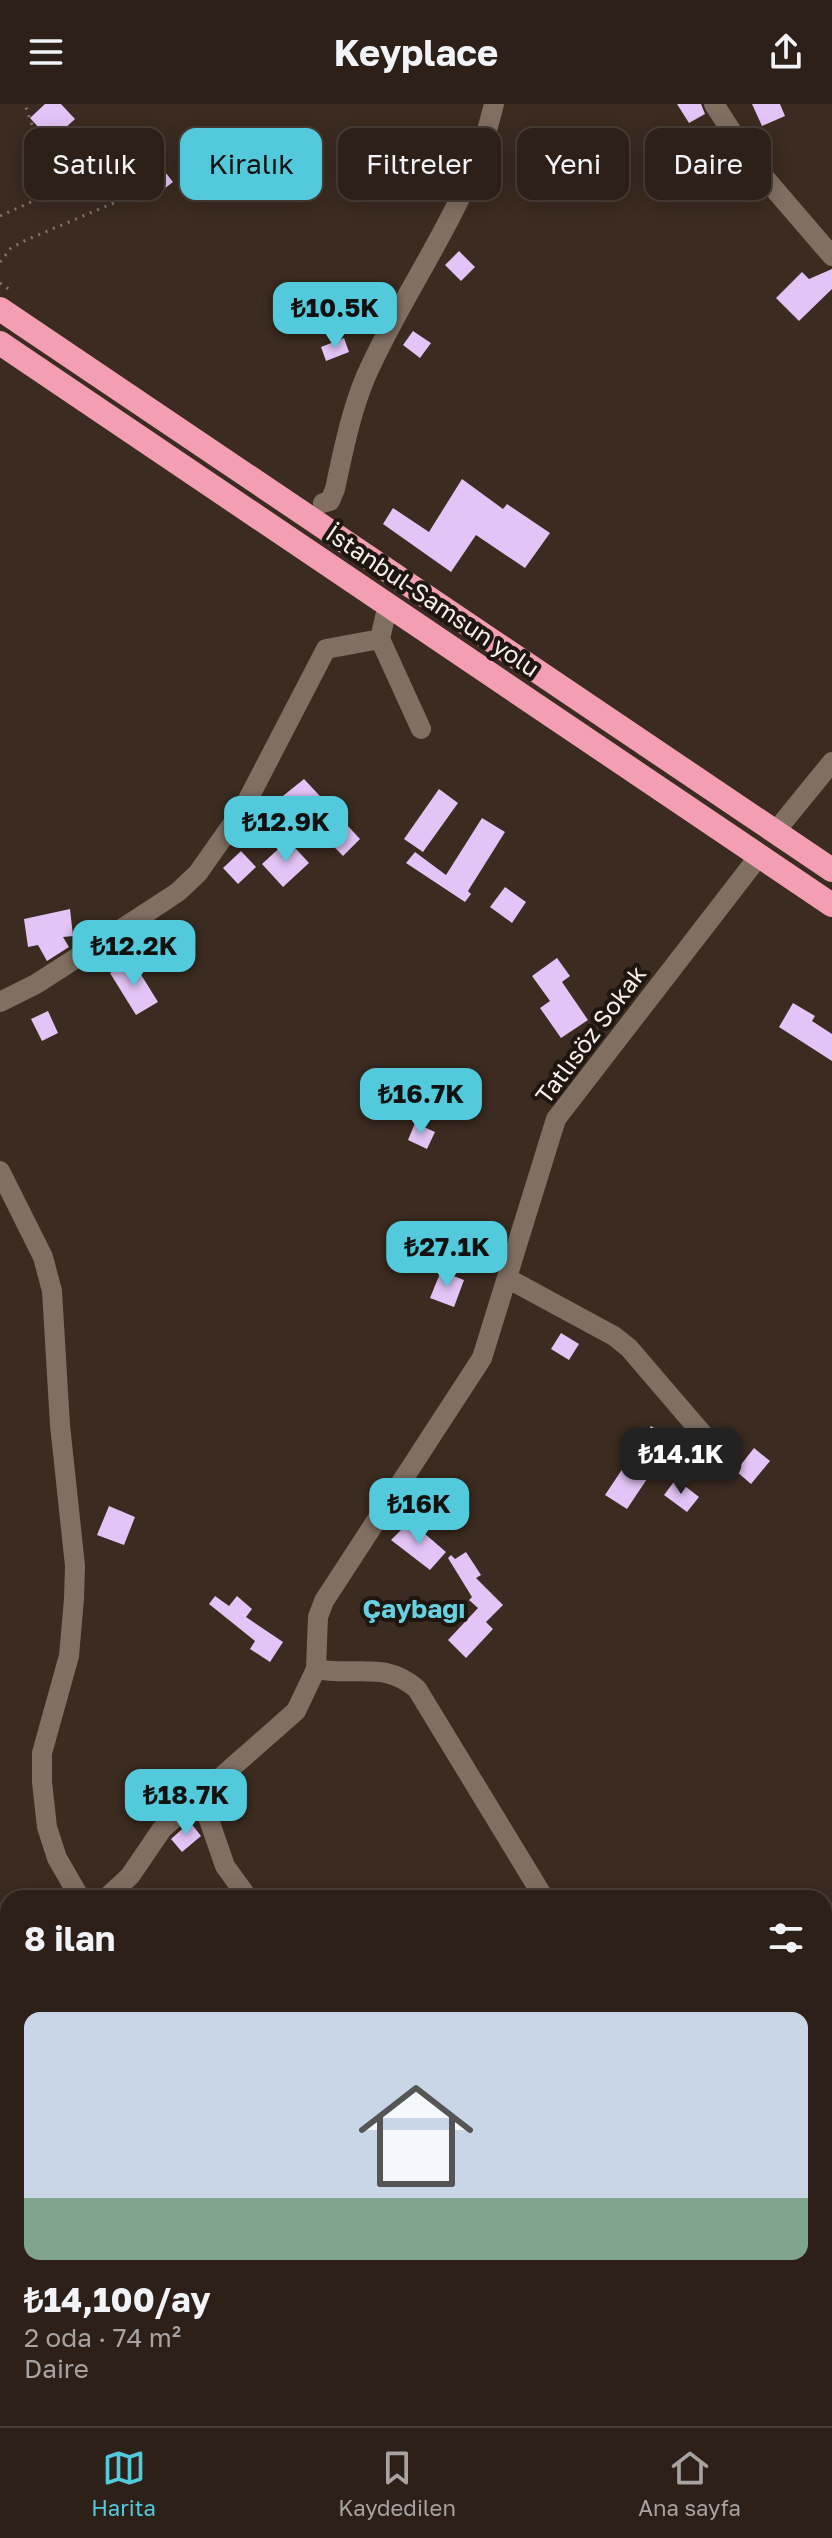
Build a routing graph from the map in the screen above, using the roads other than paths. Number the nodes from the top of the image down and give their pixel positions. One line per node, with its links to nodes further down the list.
1 (494, 104): 6 (street)
2 (714, 104): 3 (street)
3 (832, 256)
4 (0, 309): 11 (highway, İstanbul-Samsun yolu)
5 (0, 343): 7 (highway, İstanbul-Samsun yolu)
6 (323, 503)
7 (388, 604): 8 (street); 12 (highway, İstanbul-Samsun yolu)
8 (380, 639): 9 (street); 15 (street)
9 (421, 729)
10 (832, 762): 11 (street)
11 (775, 832): 13 (highway, İstanbul-Samsun yolu)
12 (759, 856): 14 (highway, İstanbul-Samsun yolu); 17 (street, Tatlısöz Sokak)
13 (832, 870)
14 (832, 905)
15 (0, 1002)
16 (0, 1171): 21 (street)
17 (507, 1278): 18 (street); 19 (street, Tatlısöz Sokak)
18 (707, 1439)
19 (316, 1669): 20 (street, Tatlısöz Sokak); 24 (street)
20 (200, 1794): 22 (street, Tatlısöz Sokak); 23 (street)
21 (75, 1890)
22 (115, 1890)
23 (242, 1890)
24 (539, 1890)

